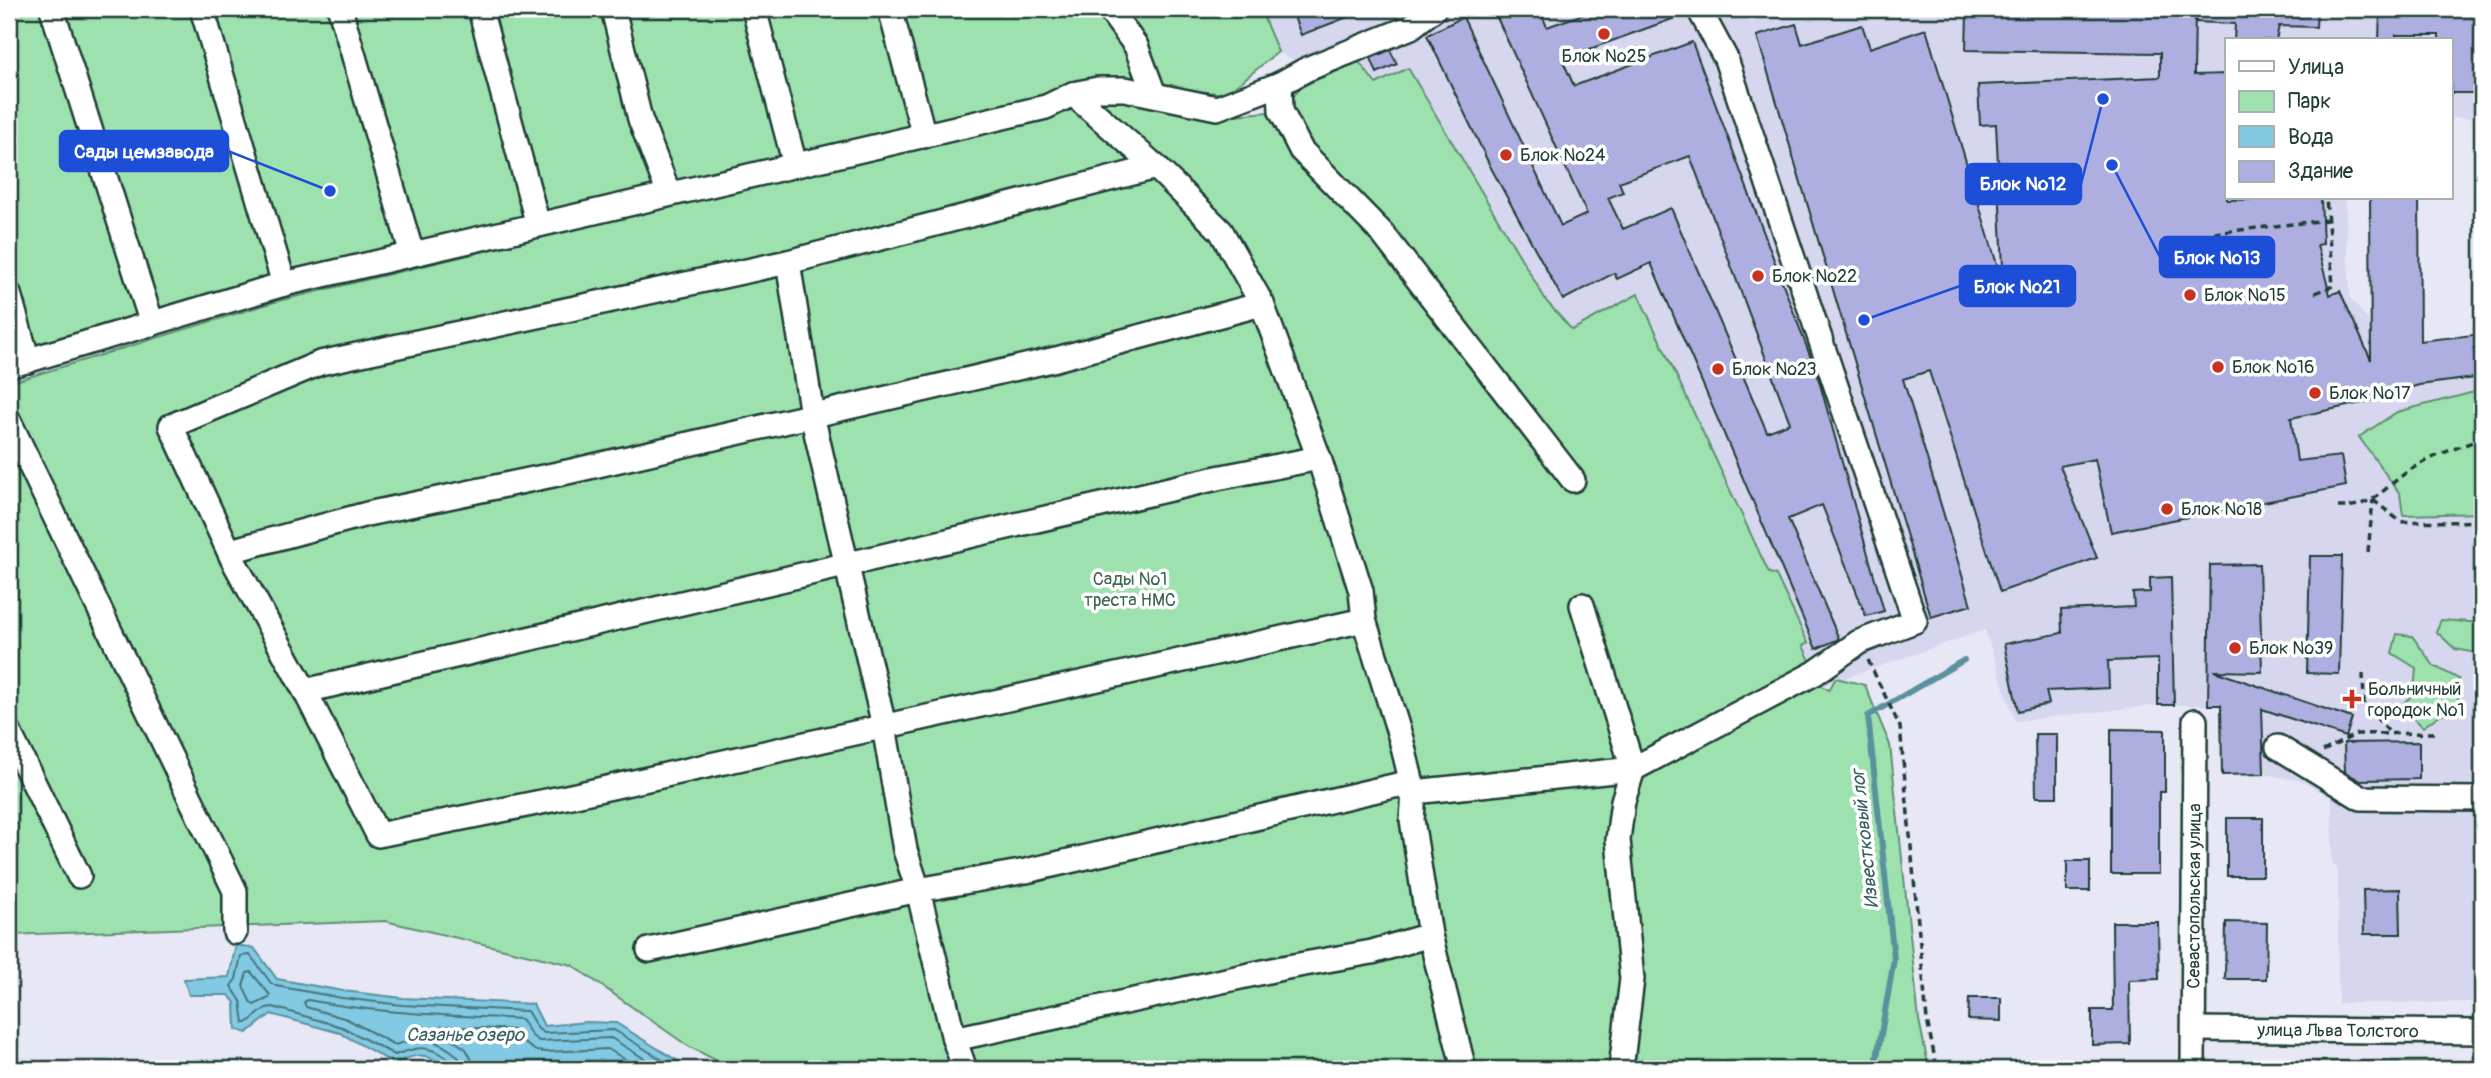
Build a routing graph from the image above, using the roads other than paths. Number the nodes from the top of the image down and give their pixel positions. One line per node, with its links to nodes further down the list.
1 (52, 9): 24 (street)
2 (202, 9): 21 (street)
3 (340, 9): 19 (street)
4 (480, 9): 18 (street)
5 (613, 9): 17 (street)
6 (754, 9): 15 (street)
7 (890, 9): 14 (street)
8 (1109, 9): 13 (street)
9 (1434, 9): 11 (street)
10 (1699, 9): 39 (street)
11 (1280, 84): 13 (street); 29 (street)
12 (1073, 94): 13 (street); 14 (street); 16 (street)
13 (1154, 94)
14 (924, 136): 15 (street)
15 (795, 165): 17 (street)
16 (1156, 167): 20 (street); 23 (street)
17 (669, 194): 18 (street)
18 (538, 225): 19 (street)
19 (412, 254): 21 (street)
20 (788, 262): 26 (street); 30 (street)
21 (284, 284): 24 (street)
22 (9, 294): 25 (street)
23 (1262, 304): 26 (street); 28 (street)
24 (152, 324): 25 (street)
25 (18, 363)
26 (812, 415): 30 (street); 31 (street)
27 (9, 421): 44 (street)
28 (1319, 458): 31 (street); 33 (street)
29 (1573, 480)
30 (230, 551): 34 (street)
31 (848, 564): 34 (street); 36 (street)
32 (1583, 605): 39 (street)
33 (1364, 620): 36 (street); 40 (street)
34 (305, 691): 36 (street)
35 (2195, 721): 47 (street, Севастопольская улица)
36 (884, 726): 43 (street)
37 (9, 732): 42 (street)
38 (2278, 747): 41 (street)
39 (1633, 769): 40 (street); 52 (street)
40 (1414, 792): 43 (street); 45 (street)
41 (2482, 799)
42 (79, 876)
43 (918, 890): 46 (street); 49 (street)
44 (235, 932)
45 (1430, 935): 49 (street); 51 (street)
46 (649, 950)
47 (2194, 1029): 48 (street, улица Льва Толстого); 53 (street, Севастопольская улица)
48 (2482, 1032)
49 (954, 1039): 50 (street)
50 (965, 1069)
51 (1464, 1069)
52 (1621, 1069)
53 (2193, 1069)

